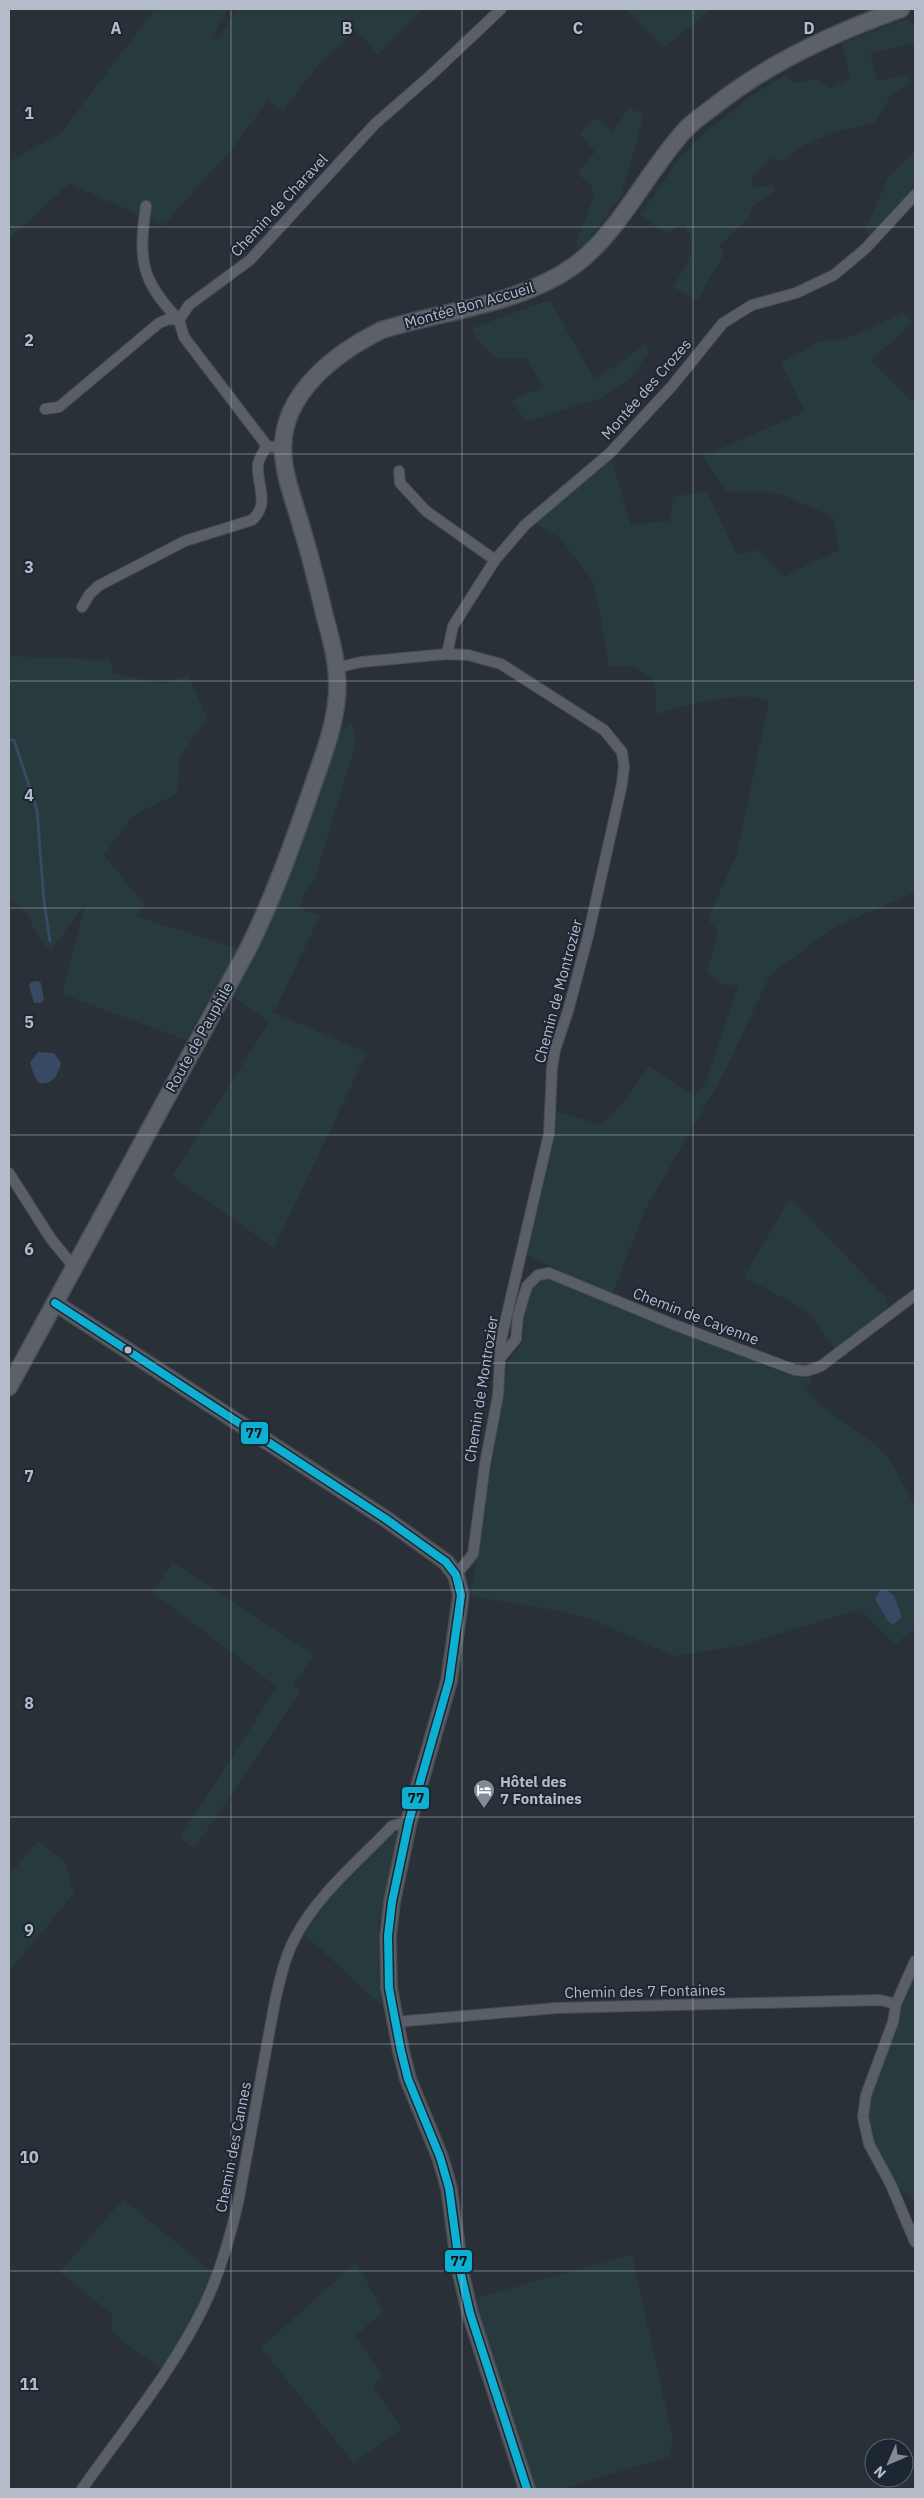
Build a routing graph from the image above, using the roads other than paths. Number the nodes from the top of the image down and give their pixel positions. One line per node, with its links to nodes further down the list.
1 (500, 9): 5 (street, Chemin de Charavel)
2 (901, 9): 8 (main road, Montée Bon Accueil)
3 (915, 195): 10 (street, Montée des Crozes)
4 (146, 206): 5 (street)
5 (179, 320): 6 (street); 7 (street)
6 (45, 409)
7 (267, 446): 8 (street); 11 (street)
8 (283, 448): 13 (main road, Montée Bon Accueil)
9 (399, 471): 10 (street)
10 (495, 560): 12 (street, Montée des Crozes)
11 (82, 607)
12 (448, 654): 13 (street, Chemin de Montrozier); 18 (street, Chemin de Montrozier)
13 (336, 668): 15 (main road, Route de Pauphile)
14 (9, 1173): 15 (street)
15 (74, 1267): 17 (main road, Route de Pauphile)
16 (915, 1295): 18 (street, Chemin de Cayenne)
17 (55, 1303): 19 (main road, Route de Pauphile); 20 (street)
18 (500, 1357): 20 (street, Chemin de Montrozier)
19 (10, 1382)
20 (456, 1574): 21 (street)
21 (409, 1821): 24 (street); 26 (street, Chemin des Cannes)
22 (915, 1961): 23 (street)
23 (896, 2004): 24 (street, Chemin des 7 Fontaines); 25 (street)
24 (395, 2022): 27 (street)
25 (915, 2242)
26 (82, 2489)
27 (527, 2489)

